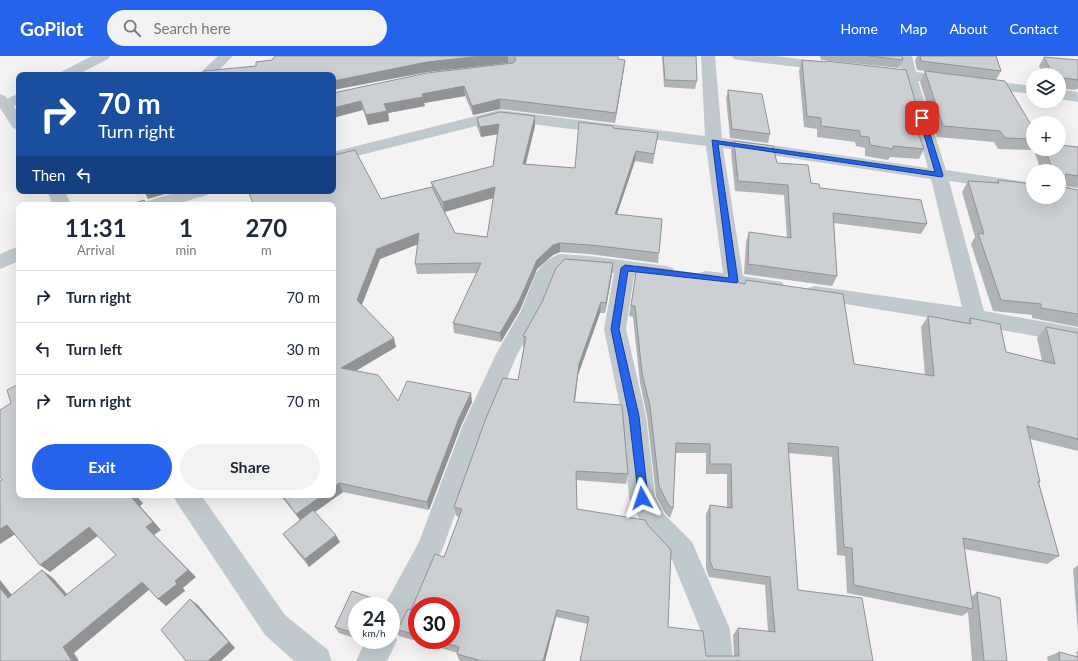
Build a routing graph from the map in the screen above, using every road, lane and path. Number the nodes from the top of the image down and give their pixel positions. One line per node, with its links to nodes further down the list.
1 (103, 56): 8 (street)
2 (226, 56): 9 (street)
3 (708, 56): 16 (street)
4 (739, 56): 6 (street)
5 (905, 56): 10 (street)
6 (846, 69)
7 (862, 70): 10 (street)
8 (72, 72)
9 (209, 72)
10 (909, 74): 11 (street); 18 (street)
11 (1026, 89)
12 (1066, 95): 13 (street)
13 (1078, 97)
14 (8, 101): 15 (street)
15 (16, 118)
16 (714, 142): 17 (street); 18 (street); 25 (street)
17 (336, 156)
18 (939, 175): 19 (street); 26 (street)
19 (1026, 187)
20 (191, 194): 21 (street)
21 (163, 202)
22 (16, 254): 23 (street)
23 (0, 262)
24 (625, 268): 25 (street); 29 (street); 33 (street)
25 (734, 281): 26 (street)
26 (975, 317): 27 (street)
27 (1078, 336)
28 (188, 498): 31 (street)
29 (400, 606)
30 (377, 649): 32 (street)
31 (317, 661)
32 (371, 661)
33 (718, 661)

